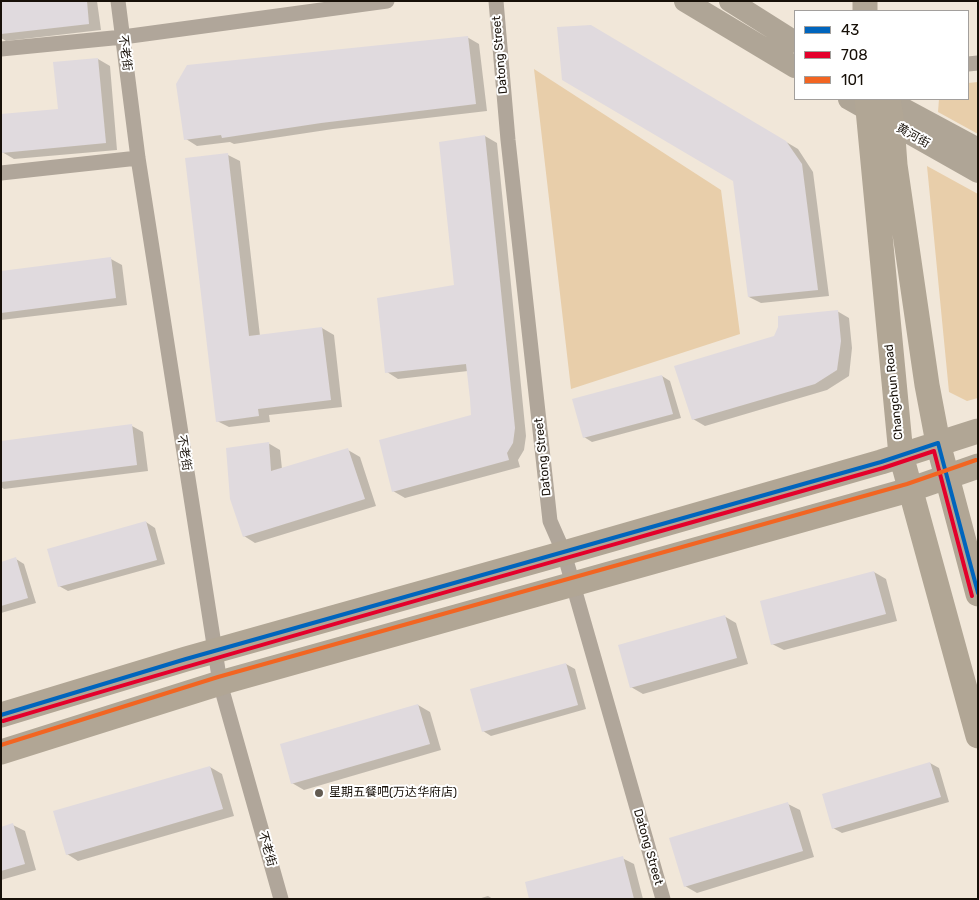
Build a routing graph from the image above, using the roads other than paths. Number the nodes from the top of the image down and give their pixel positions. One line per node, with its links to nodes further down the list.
1 (118, 1): 6 (street, 不老街)
2 (387, 1): 6 (street)
3 (496, 1): 21 (street, Datong Street)
4 (685, 1): 9 (main road)
5 (730, 1): 7 (main road)
6 (123, 37): 8 (street); 12 (street, 不老街)
7 (794, 41)
8 (1, 49)
9 (794, 66)
10 (877, 104): 11 (main road, 黄河街); 13 (main road, 黄河街); 16 (main road); 17 (main road, Changchun Road)
11 (978, 149)
12 (138, 158): 14 (street); 24 (street, 不老街)
13 (978, 172)
14 (1, 173)
15 (978, 431): 16 (main road)
16 (938, 443): 17 (main road); 19 (main road)
17 (900, 455): 20 (main road, Changchun Road); 21 (main road)
18 (978, 466): 19 (main road)
19 (947, 478): 20 (main road); 23 (main road)
20 (909, 490): 22 (main road); 27 (main road, Changchun Road)
21 (564, 553): 22 (street, Datong Street); 24 (main road)
22 (574, 585): 25 (main road); 30 (street, Datong Street)
23 (978, 594)
24 (214, 652): 25 (street, 不老街); 26 (main road)
25 (220, 683): 28 (main road); 29 (street, 不老街)
26 (1, 715)
27 (978, 736)
28 (1, 752)
29 (281, 899)
30 (663, 899)

